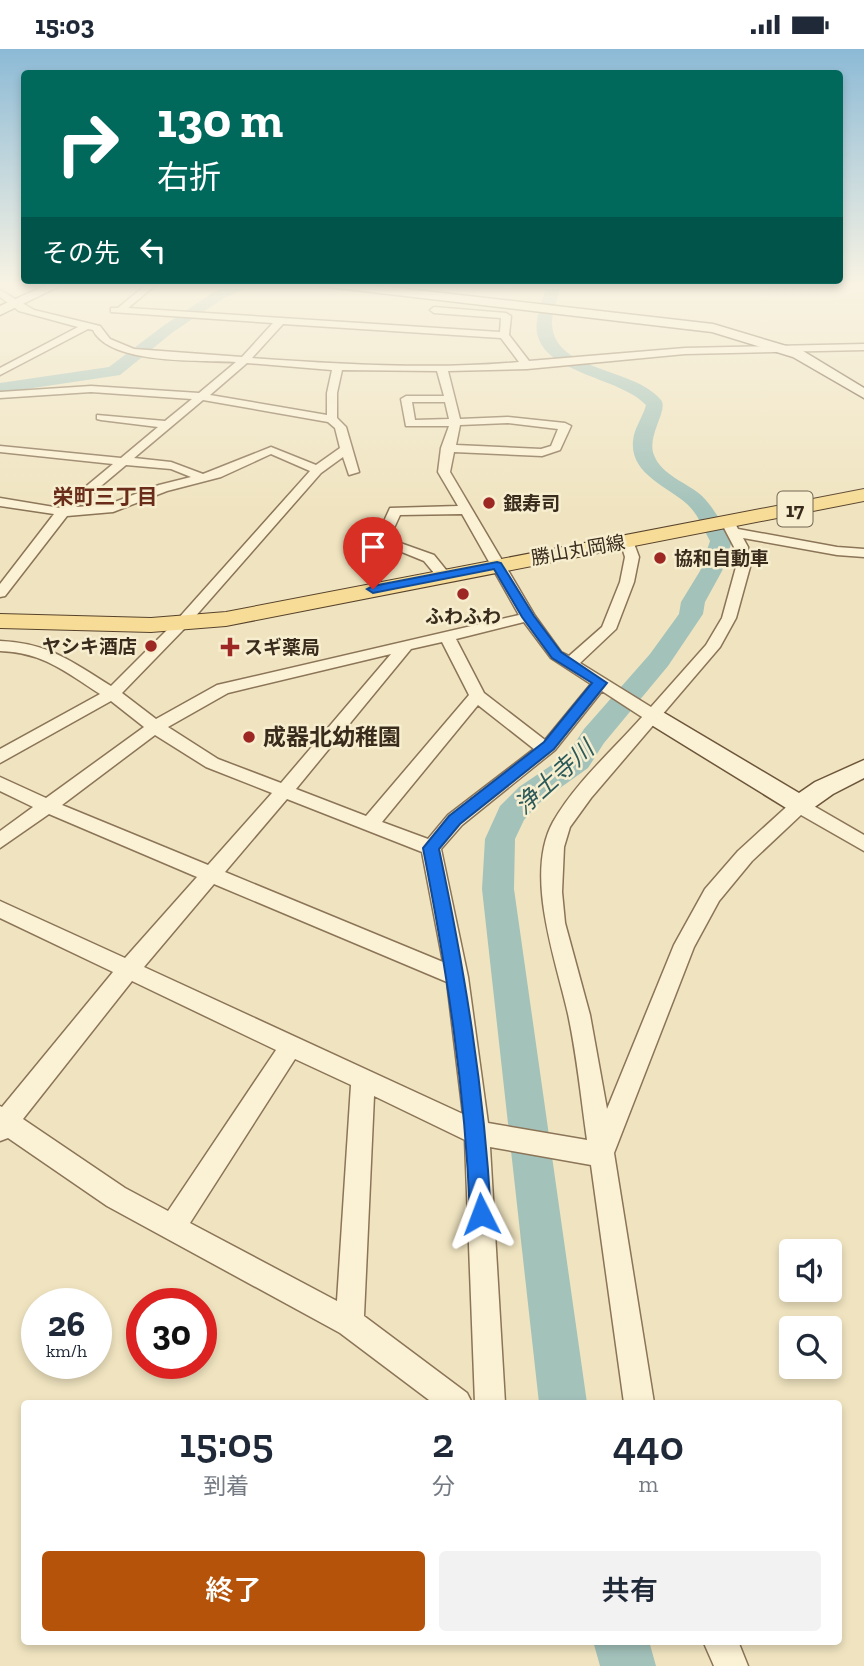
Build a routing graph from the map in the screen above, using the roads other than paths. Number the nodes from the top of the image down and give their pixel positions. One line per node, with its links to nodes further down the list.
1 (25, 358): 10 (street)
2 (223, 358): 6 (street)
3 (524, 358): 7 (street)
4 (595, 358): 7 (street)
5 (806, 358): 11 (street)
6 (245, 360): 8 (street); 13 (street)
7 (530, 365): 9 (street)
8 (338, 367): 9 (street); 16 (street)
9 (442, 368): 14 (street)
10 (0, 372)
11 (864, 394)
12 (0, 395): 13 (street)
13 (204, 397): 16 (street); 18 (street)
14 (448, 399): 17 (street); 17 (street)
15 (101, 417): 18 (street)
16 (332, 419): 21 (street)
17 (456, 420): 19 (street); 19 (street)
18 (169, 425): 22 (street)
19 (447, 448): 28 (street)
20 (0, 449): 22 (street)
21 (346, 449): 23 (street); 24 (street)
22 (123, 462): 25 (street); 29 (street)
23 (317, 470): 25 (street); 38 (street)
24 (353, 472)
25 (201, 478): 29 (street)
26 (864, 495): 30 (main road, 勝山丸岡線 / 17)
27 (0, 502): 29 (street)
28 (465, 510): 33 (street); 34 (street)
29 (64, 512): 35 (street)
30 (730, 527): 31 (main road, 勝山丸岡線 / 17); 32 (street); 46 (street)
31 (627, 541): 33 (main road, 勝山丸岡線 / 17); 42 (street)
32 (864, 552)
33 (497, 565): 34 (main road, 勝山丸岡線 / 17); 36 (street)
34 (444, 576): 38 (main road, 勝山丸岡線 / 17)
35 (0, 593)
36 (528, 617): 39 (street); 42 (street)
37 (0, 621): 38 (main road, 勝山丸岡線 / 17)
38 (181, 624): 44 (street)
39 (448, 638): 41 (street); 45 (street)
40 (0, 646): 44 (street)
41 (405, 647): 47 (street); 52 (street)
42 (570, 664): 43 (street)
43 (603, 685): 46 (street); 48 (street)
44 (112, 694): 47 (street); 49 (street)
45 (477, 696): 48 (street); 55 (street)
46 (653, 716): 53 (street); 67 (street)
47 (155, 727): 52 (street); 54 (street)
48 (545, 749): 58 (street)
49 (0, 757)
50 (864, 768): 53 (street)
51 (0, 783): 54 (street)
52 (284, 791): 55 (street); 59 (street)
53 (800, 805): 57 (street); 67 (street)
54 (47, 806): 56 (street); 59 (street)
55 (370, 824): 58 (street)
56 (0, 841)
57 (864, 844)
58 (431, 848): 62 (street)
59 (212, 875): 61 (street); 62 (street)
60 (0, 909): 61 (street)
61 (128, 969): 63 (street); 65 (street)
62 (457, 977): 66 (street)
63 (291, 1046): 64 (street); 68 (street)
64 (363, 1080): 66 (street); 69 (street)
65 (2, 1123): 68 (street)
66 (485, 1134): 67 (street); 71 (street)
67 (601, 1155): 72 (street)
68 (172, 1227): 69 (street)
69 (350, 1323): 70 (street)
70 (453, 1400)
71 (490, 1400)
72 (639, 1400)
73 (722, 1645): 74 (street)
74 (731, 1666)

